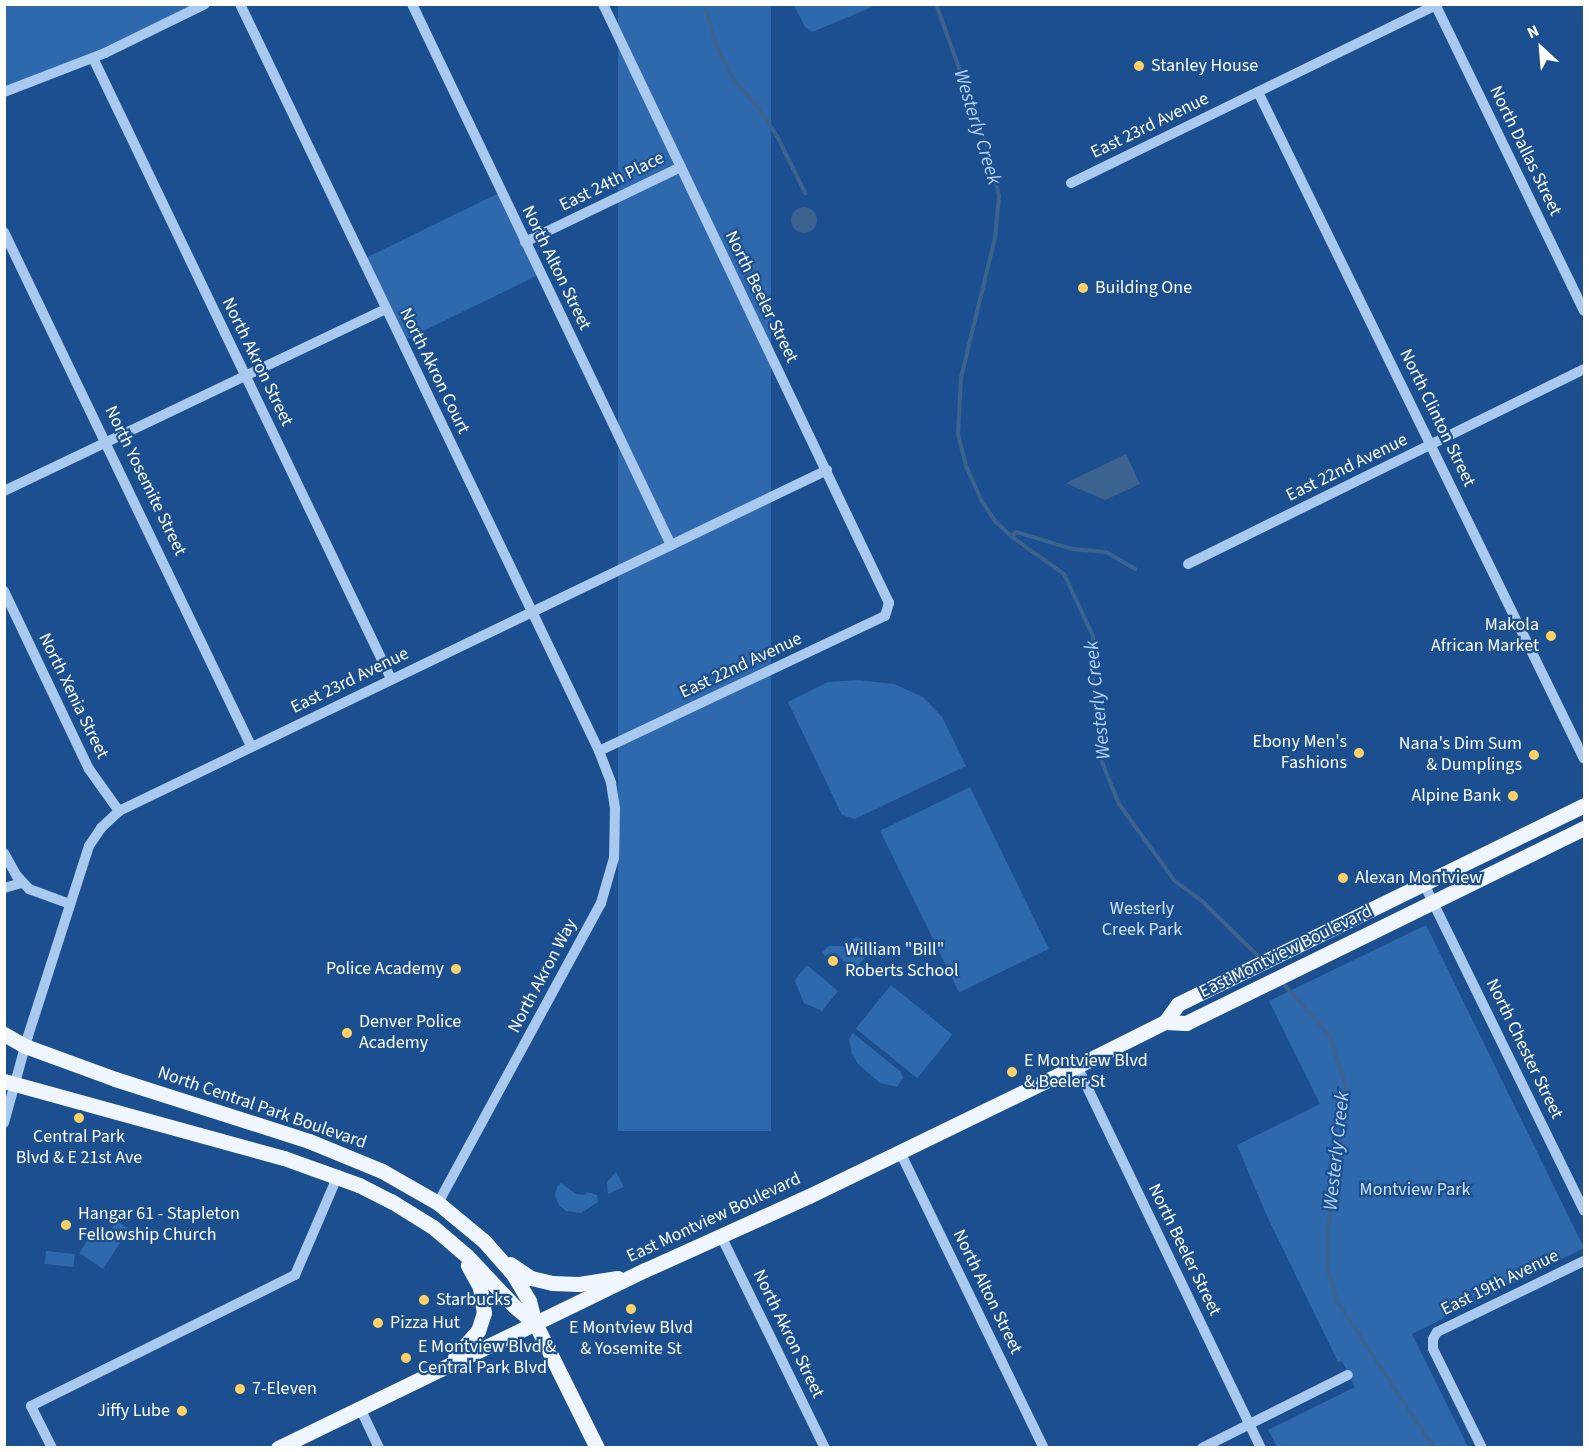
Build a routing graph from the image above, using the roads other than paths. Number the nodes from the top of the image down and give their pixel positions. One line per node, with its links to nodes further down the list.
1 (205, 4): 6 (street)
2 (240, 4): 13 (street, North Akron Court)
3 (412, 4): 12 (street, North Alton Street)
4 (603, 4): 9 (street, North Beeler Street)
5 (1436, 5): 8 (street, East 23rd Avenue); 14 (street, North Dallas Street)
6 (93, 58): 7 (street); 16 (street, North Akron Street)
7 (4, 92)
8 (1258, 92): 10 (street, East 23rd Avenue); 18 (street, North Clinton Street)
9 (681, 167): 12 (street, East 24th Place); 19 (street, North Beeler Street)
10 (1071, 183)
11 (4, 232): 17 (street, North Yosemite Street)
12 (525, 242): 21 (street, North Alton Street)
13 (386, 309): 16 (street); 25 (street, North Akron Court)
14 (1584, 311)
15 (1584, 369): 18 (street, East 22nd Avenue)
16 (245, 376): 17 (street); 26 (street, North Akron Street)
17 (105, 443): 20 (street); 27 (street, North Yosemite Street)
18 (1431, 445): 22 (street, East 22nd Avenue); 29 (street, North Clinton Street)
19 (826, 470): 21 (street, East 23rd Avenue); 24 (street, North Beeler Street)
20 (4, 491)
21 (671, 545): 25 (street, East 23rd Avenue)
22 (1188, 564)
23 (4, 591): 31 (street, North Xenia Street)
24 (889, 603): 28 (street, East 22nd Avenue)
25 (532, 612): 26 (street, East 23rd Avenue); 28 (street, North Akron Court)
26 (391, 679): 27 (street, East 23rd Avenue)
27 (251, 746): 31 (street, East 23rd Avenue)
28 (599, 751): 47 (street, North Akron Way)
29 (1584, 759)
30 (1584, 805): 35 (main road, East Montview Boulevard)
31 (119, 811): 38 (street, East 23rd Avenue)
32 (1584, 828): 37 (main road, East Montview Boulevard)
33 (4, 853): 34 (street)
34 (22, 883): 36 (street); 38 (street)
35 (1424, 884): 37 (street, North Chester Street); 39 (main road, East Montview Boulevard)
36 (4, 888)
37 (1433, 902): 39 (main road, East Montview Boulevard); 48 (street, North Chester Street)
38 (70, 904): 41 (street, East 23rd Avenue)
39 (1165, 1022): 42 (main road, East Montview Boulevard)
40 (4, 1034): 41 (main road, North Central Park Boulevard)
41 (25, 1046): 43 (street, East 23rd Avenue); 47 (main road, North Central Park Boulevard)
42 (1077, 1066): 45 (main road, East Montview Boulevard); 58 (street, North Beeler Street)
43 (10, 1083): 44 (street, East 23rd Avenue); 46 (main road)
44 (4, 1123)
45 (900, 1152): 49 (main road, East Montview Boulevard); 64 (street, North Alton Street)
46 (338, 1175): 50 (main road); 59 (street)
47 (438, 1203): 51 (main road, North Central Park Boulevard)
48 (1584, 1211)
49 (721, 1236): 53 (main road, East Montview Boulevard); 63 (street, North Akron Street)
50 (450, 1241): 54 (main road); 55 (main road)
51 (498, 1255): 53 (main road); 54 (main road, North Central Park Boulevard)
52 (1584, 1261): 67 (street, East 19th Avenue)
53 (632, 1276): 54 (main road, East Montview Boulevard)
54 (535, 1323): 55 (main road, East Montview Boulevard); 62 (main road)
55 (444, 1366): 57 (main road, East Montview Boulevard)
56 (1348, 1375): 58 (street)
57 (360, 1408): 60 (main road, East Montview Boulevard); 61 (street)
58 (1250, 1425): 65 (street); 66 (street, North Beeler Street)
59 (52, 1448)
60 (278, 1448)
61 (380, 1448)
62 (597, 1448)
63 (825, 1448)
64 (1044, 1448)
65 (1202, 1448)
66 (1262, 1448)
67 (1482, 1448)

